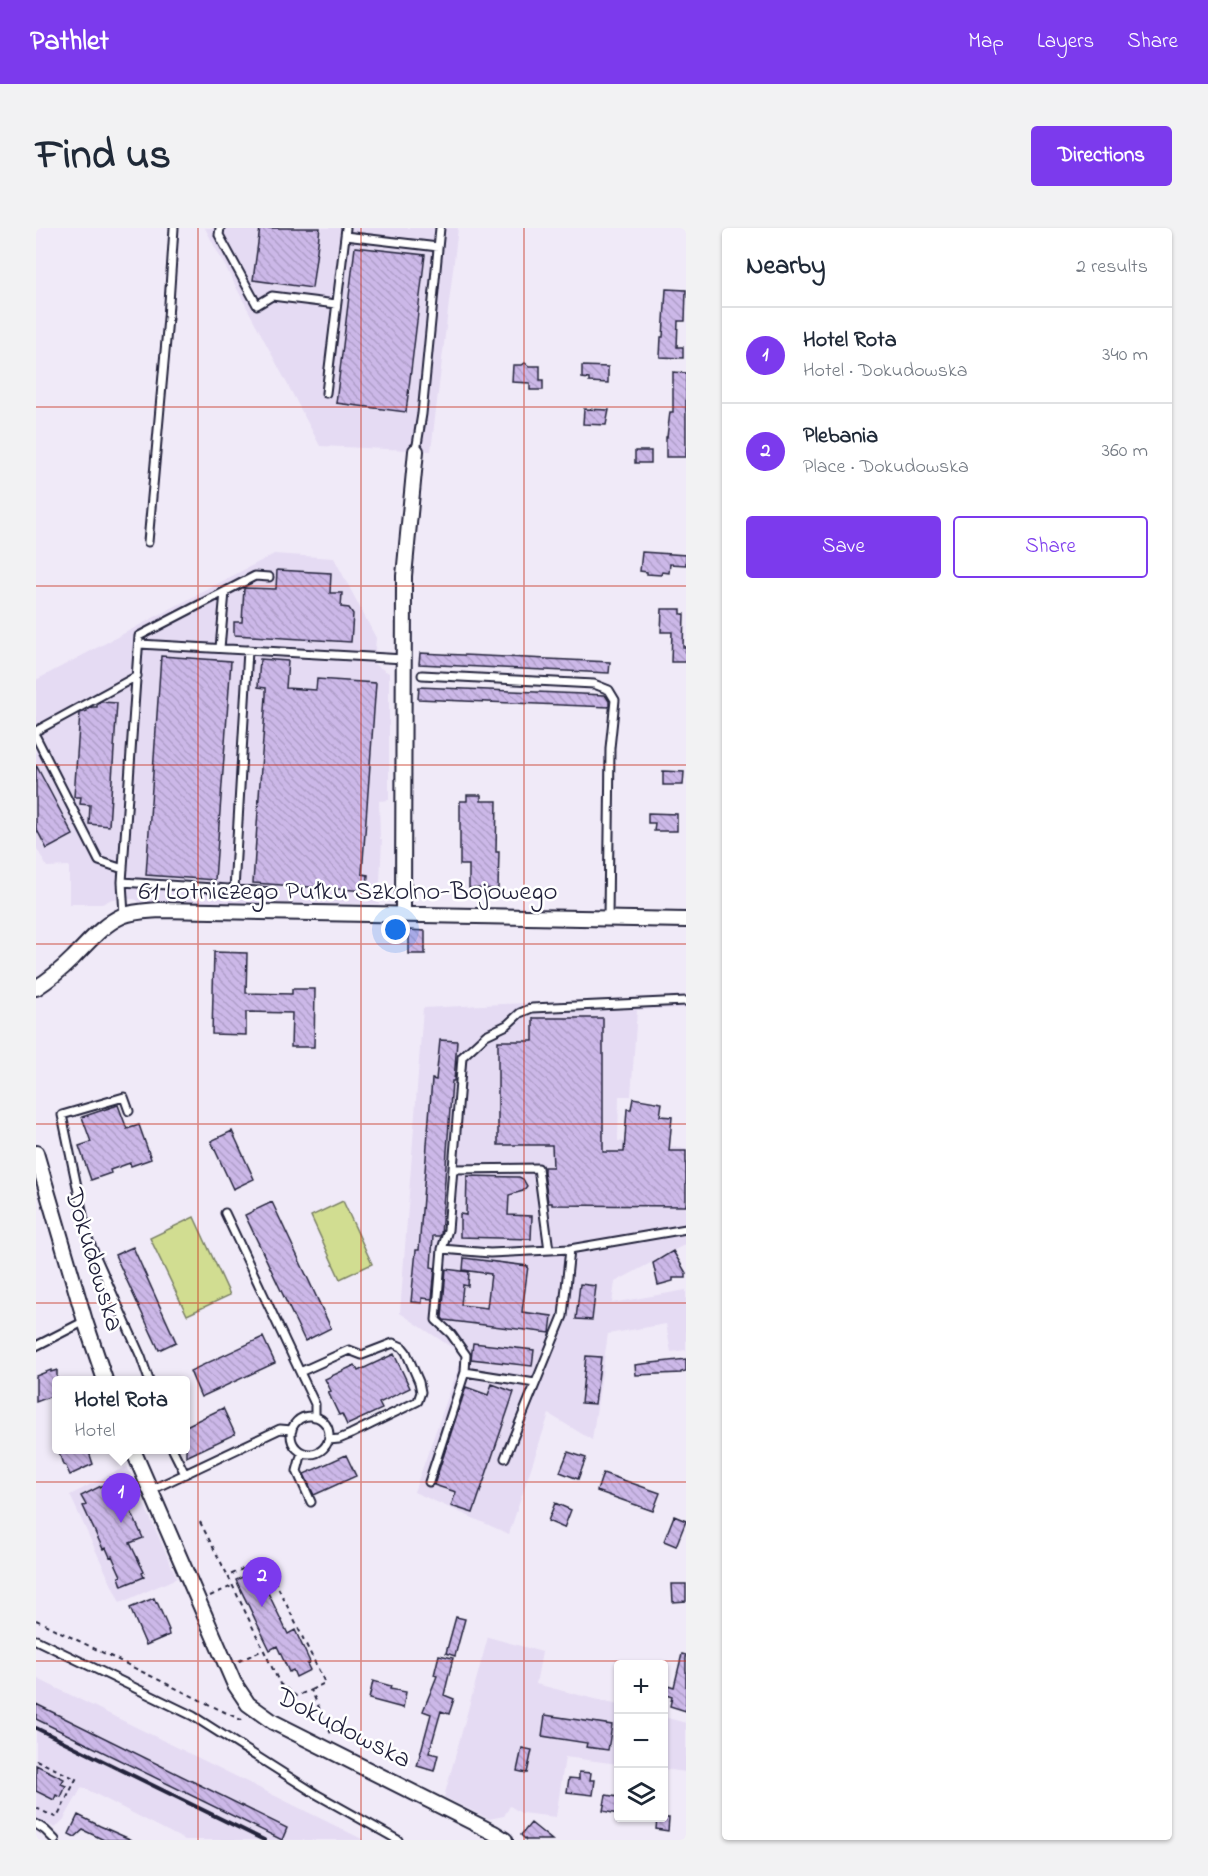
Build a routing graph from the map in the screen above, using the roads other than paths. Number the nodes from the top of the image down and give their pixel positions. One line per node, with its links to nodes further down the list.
1 (174, 228): 9 (lane)
2 (220, 228): 6 (lane)
3 (440, 228): 5 (lane)
4 (345, 232): 5 (lane); 6 (lane)
5 (438, 247): 8 (lane)
6 (336, 304): 7 (lane)
7 (326, 393)
8 (416, 450): 15 (street)
9 (148, 542)
10 (269, 578): 11 (lane)
11 (225, 592): 12 (lane); 13 (lane)
12 (139, 644): 13 (lane); 17 (lane)
13 (220, 648): 14 (lane)
14 (248, 650): 15 (lane); 22 (lane)
15 (404, 659): 24 (street)
16 (422, 675): 26 (lane)
17 (137, 676): 18 (lane); 20 (lane)
18 (36, 731)
19 (36, 738): 20 (lane)
20 (123, 869): 21 (lane)
21 (122, 882): 22 (lane); 25 (lane)
22 (234, 890): 23 (lane)
23 (273, 892)
24 (403, 914): 25 (street, 61 Lotniczego Pułku Szkolno-Bojowego); 26 (street, 61 Lotniczego Pułku Szkolno-Bojowego)
25 (124, 915): 28 (street, 61 Lotniczego Pułku Szkolno-Bojowego)
26 (608, 919): 27 (street, 61 Lotniczego Pułku Szkolno-Bojowego)
27 (686, 920)
28 (36, 988)
29 (686, 1001): 32 (lane)
30 (129, 1111): 43 (lane)
31 (36, 1152): 38 (street, Dokudowska)
32 (453, 1169): 35 (lane); 37 (lane)
33 (225, 1213): 40 (lane)
34 (686, 1230): 36 (lane)
35 (442, 1249): 37 (lane); 41 (lane)
36 (570, 1249): 37 (lane); 44 (lane)
37 (549, 1250)
38 (85, 1321): 39 (lane); 42 (street, Dokudowska)
39 (36, 1346)
40 (300, 1372): 45 (lane); 47 (lane)
41 (465, 1372): 44 (lane); 53 (lane)
42 (104, 1376)
43 (147, 1376)
44 (535, 1383): 51 (lane)
45 (315, 1417): 46 (lane); 47 (lane)
46 (292, 1431): 48 (lane); 52 (lane)
47 (329, 1440): 48 (lane)
48 (302, 1452): 55 (lane)
49 (136, 1454): 54 (street, Dokudowska)
50 (175, 1454): 52 (lane)
51 (505, 1458)
52 (184, 1474): 54 (lane)
53 (429, 1482)
54 (151, 1490): 60 (street, Dokudowska)
55 (311, 1502)
56 (36, 1640): 59 (lane)
57 (36, 1824): 58 (lane)
58 (55, 1840)
59 (398, 1840)
60 (505, 1840)

